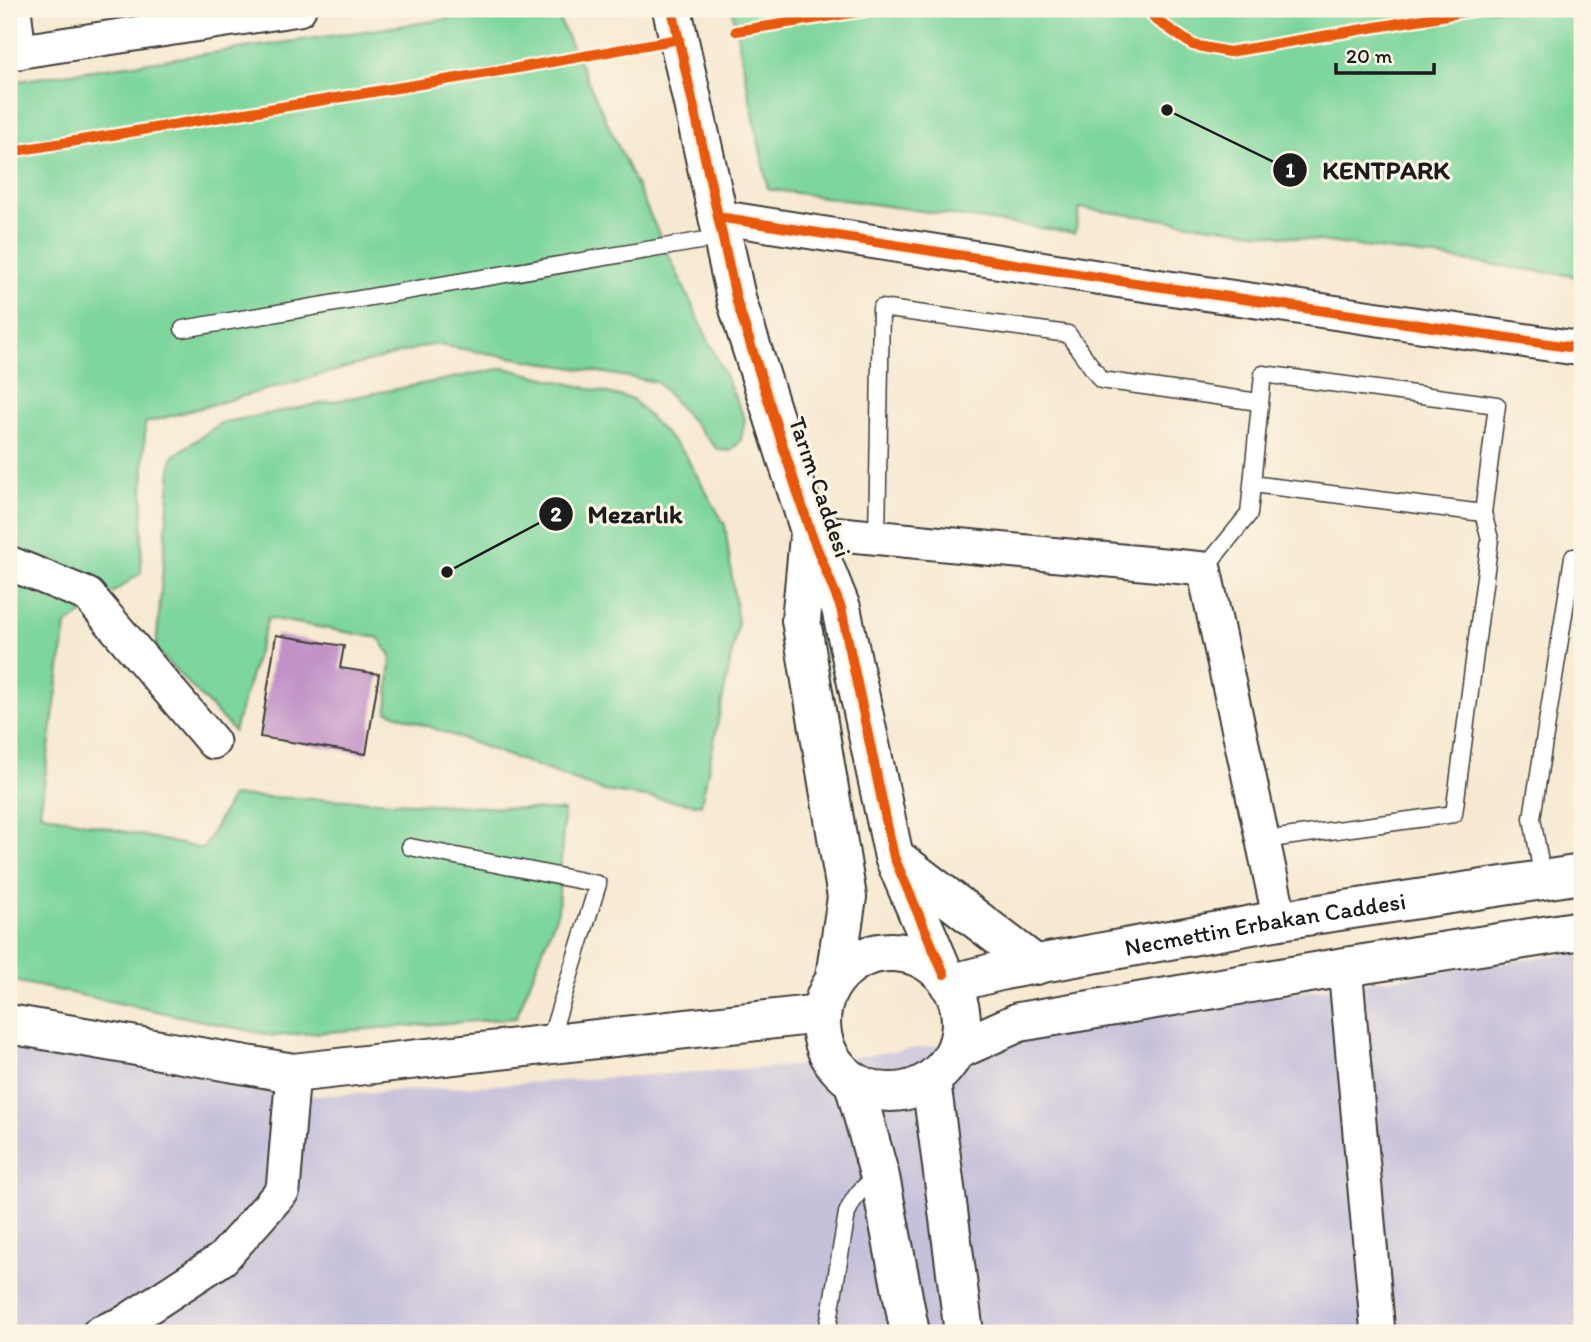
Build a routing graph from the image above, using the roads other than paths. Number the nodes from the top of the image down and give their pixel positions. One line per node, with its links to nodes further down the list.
1 (14, 9): 4 (street)
2 (299, 9): 4 (street)
3 (672, 9): 5 (street, Tarım Caddesi)
4 (14, 53)
5 (721, 227): 6 (lane); 7 (street); 11 (street, Tarım Caddesi)
6 (183, 329)
7 (1582, 349)
8 (1259, 402): 9 (lane); 10 (lane); 12 (lane)
9 (1252, 484): 10 (lane); 15 (lane)
10 (1483, 513): 17 (lane)
11 (810, 531): 12 (street); 19 (street, Tarım Caddesi); 27 (street, Tarım Caddesi)
12 (877, 537): 15 (street)
13 (1573, 557): 21 (lane)
14 (9, 563): 16 (street)
15 (1204, 569): 17 (street)
16 (213, 742)
17 (1263, 841): 22 (street)
18 (410, 847): 32 (lane)
19 (894, 857): 25 (street); 28 (street, Tarım Caddesi)
20 (1582, 874): 21 (street, Necmettin Erbakan Caddesi)
21 (1543, 880): 22 (street, Necmettin Erbakan Caddesi)
22 (1280, 920): 24 (street, Necmettin Erbakan Caddesi)
23 (1582, 930): 26 (street)
24 (1190, 937): 25 (street, Necmettin Erbakan Caddesi); 29 (street)
25 (1036, 965): 28 (street, Necmettin Erbakan Caddesi)
26 (1345, 967): 29 (street); 42 (street)
27 (835, 976): 28 (street); 30 (street)
28 (946, 979): 33 (street)
29 (1200, 992): 33 (street)
30 (820, 1014): 32 (street); 36 (street)
31 (9, 1024): 34 (street)
32 (549, 1045): 34 (street)
33 (957, 1050): 35 (street)
34 (293, 1073): 38 (street)
35 (931, 1082): 36 (street); 41 (street)
36 (854, 1083): 37 (street)
37 (880, 1177): 39 (lane); 40 (street)
38 (99, 1333)
39 (827, 1333)
40 (910, 1333)
41 (964, 1333)
42 (1378, 1333)

